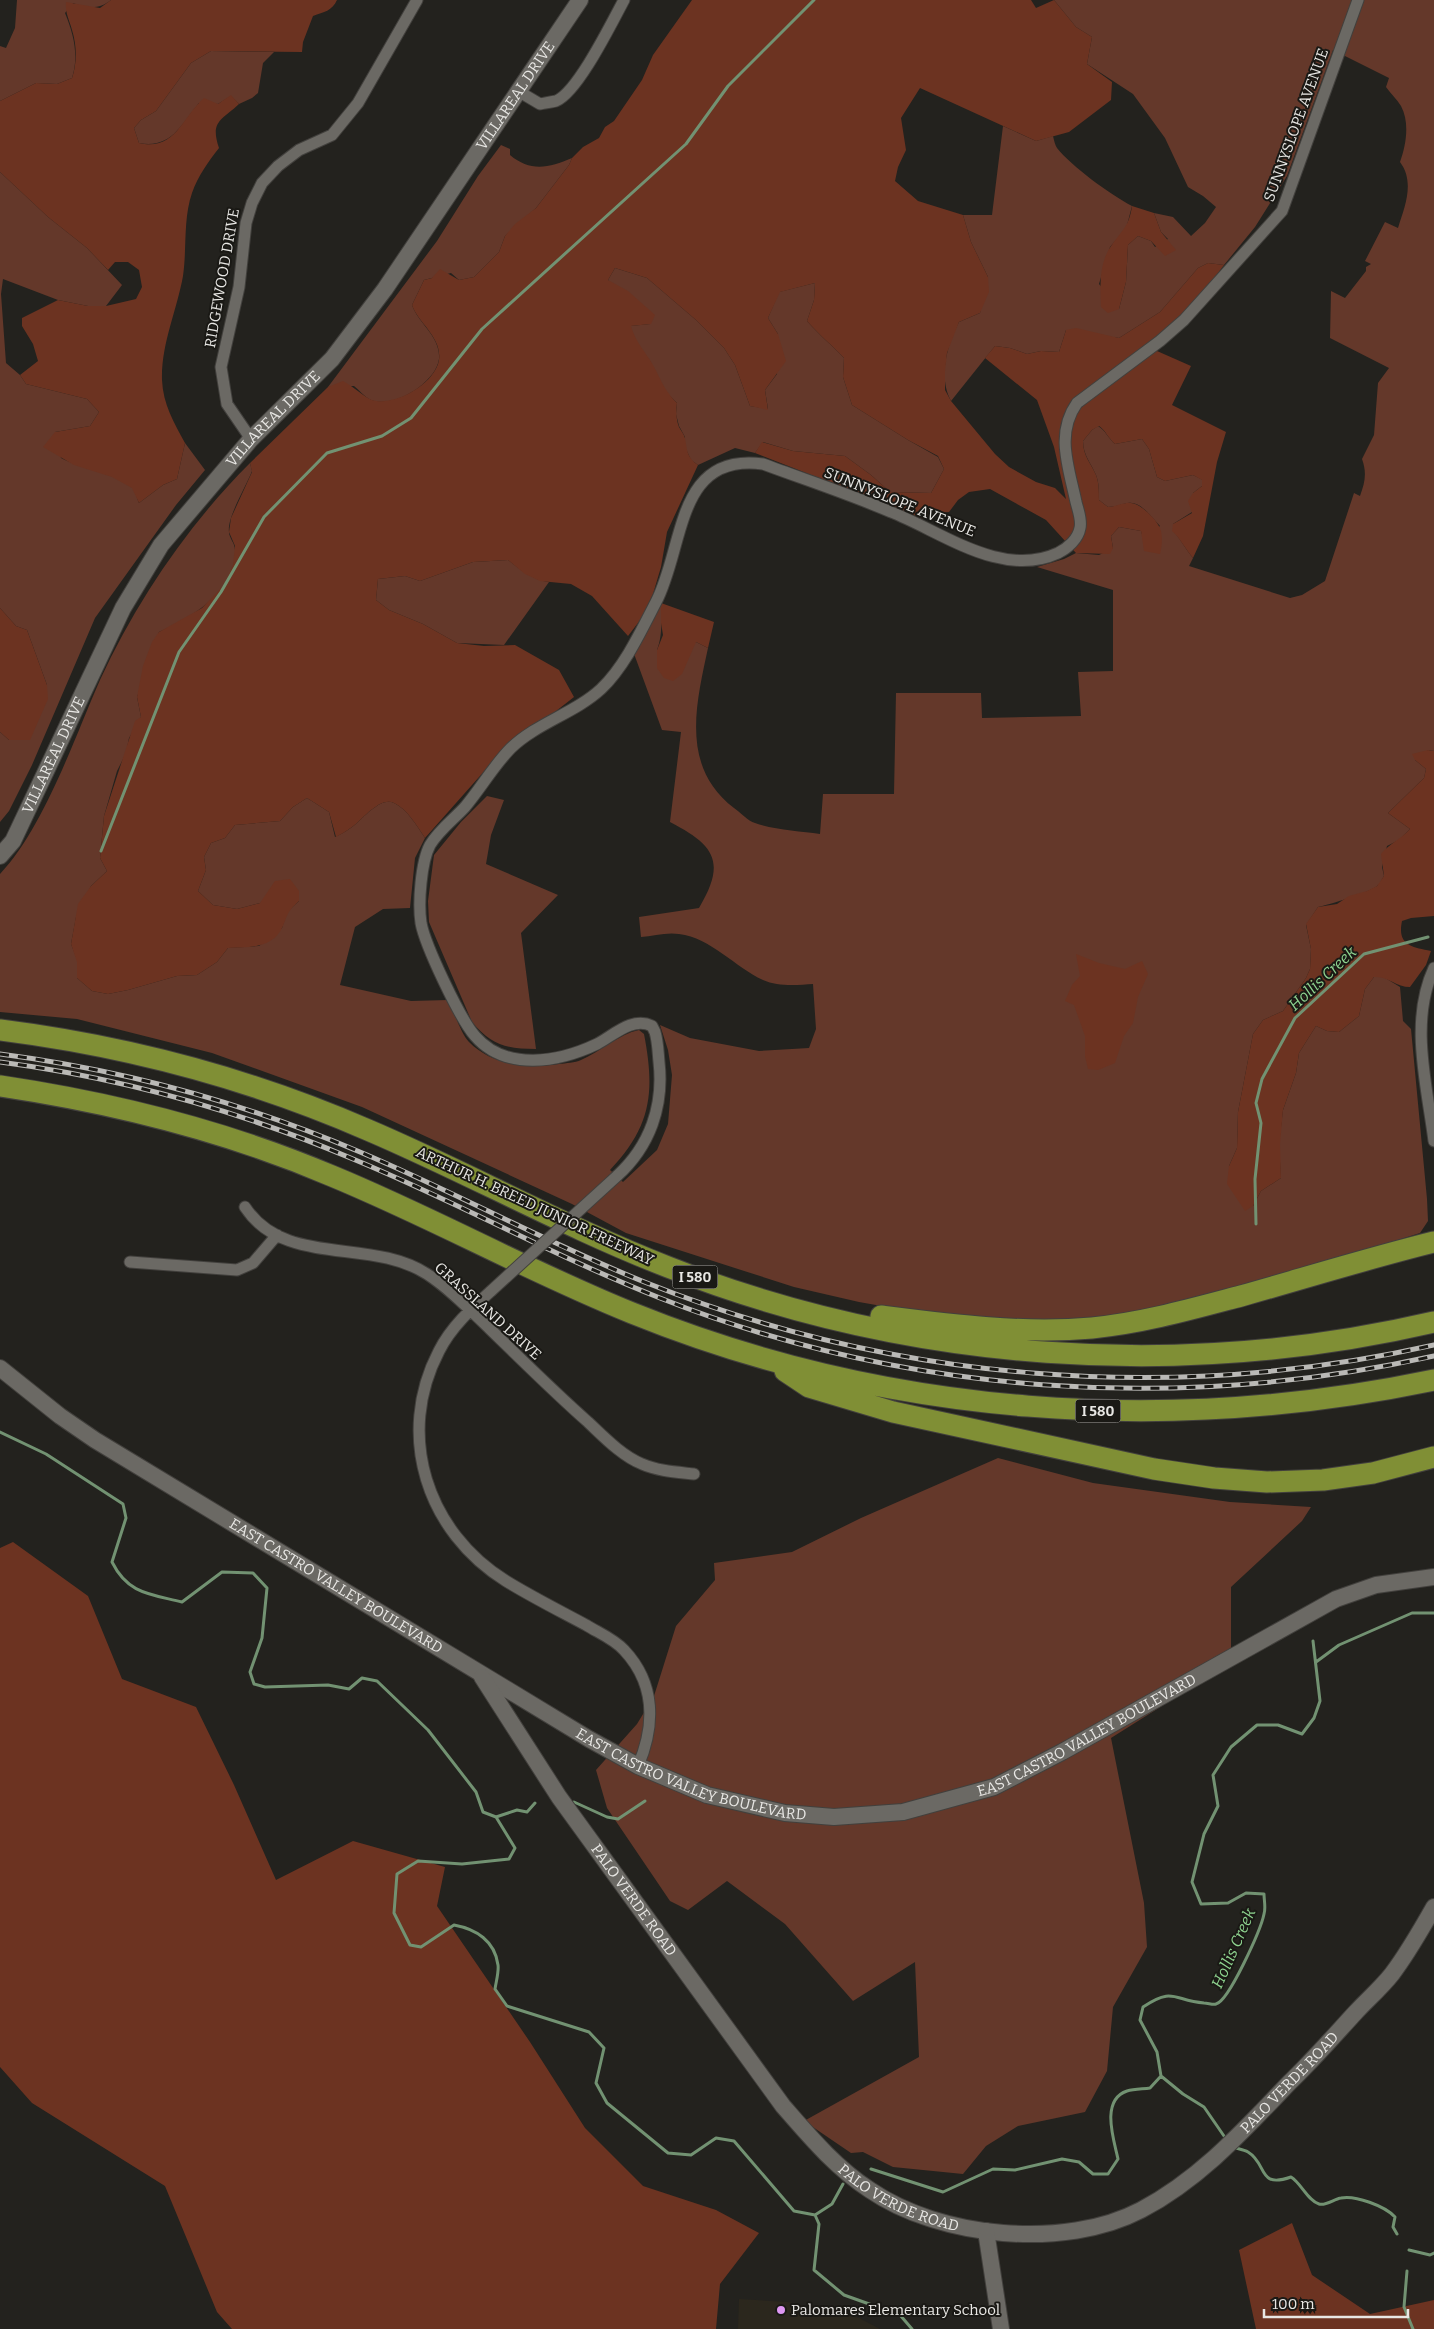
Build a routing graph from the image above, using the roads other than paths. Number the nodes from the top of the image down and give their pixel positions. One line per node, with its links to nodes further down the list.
1 (417, 0): 6 (street, RIDGEWOOD DRIVE)
2 (580, 0): 5 (street, VILLAREAL DRIVE)
3 (624, 0): 5 (street)
4 (1358, 0): 17 (street, SUNNYSLOPE AVENUE, bridge)
5 (518, 91): 6 (street, VILLAREAL DRIVE)
6 (251, 438): 7 (street, VILLAREAL DRIVE)
7 (0, 856)
8 (1434, 968): 11 (street)
9 (0, 1030): 16 (highway, ARTHUR H. BREED JUNIOR FREEWAY / I 580)
10 (0, 1086): 19 (highway, I 580)
11 (1434, 1141)
12 (245, 1207): 13 (street, GRASSLAND DRIVE)
13 (277, 1235): 15 (street); 17 (street, GRASSLAND DRIVE)
14 (1434, 1242): 16 (highway)
15 (130, 1262)
16 (767, 1301): 18 (highway, ARTHUR H. BREED JUNIOR FREEWAY / I 580)
17 (470, 1310): 23 (street, GRASSLAND DRIVE); 26 (street, SUNNYSLOPE AVENUE)
18 (1429, 1323)
19 (770, 1362): 21 (highway, I 580); 22 (highway)
20 (0, 1368): 25 (street, EAST CASTRO VALLEY BOULEVARD)
21 (1431, 1380)
22 (1434, 1457)
23 (694, 1474)
24 (1434, 1578): 26 (street, EAST CASTRO VALLEY BOULEVARD)
25 (480, 1673): 26 (street, EAST CASTRO VALLEY BOULEVARD); 28 (street, PALO VERDE ROAD)
26 (638, 1766)
27 (1434, 1907): 28 (street, PALO VERDE ROAD)
28 (986, 2231): 29 (street)
29 (1001, 2329)

